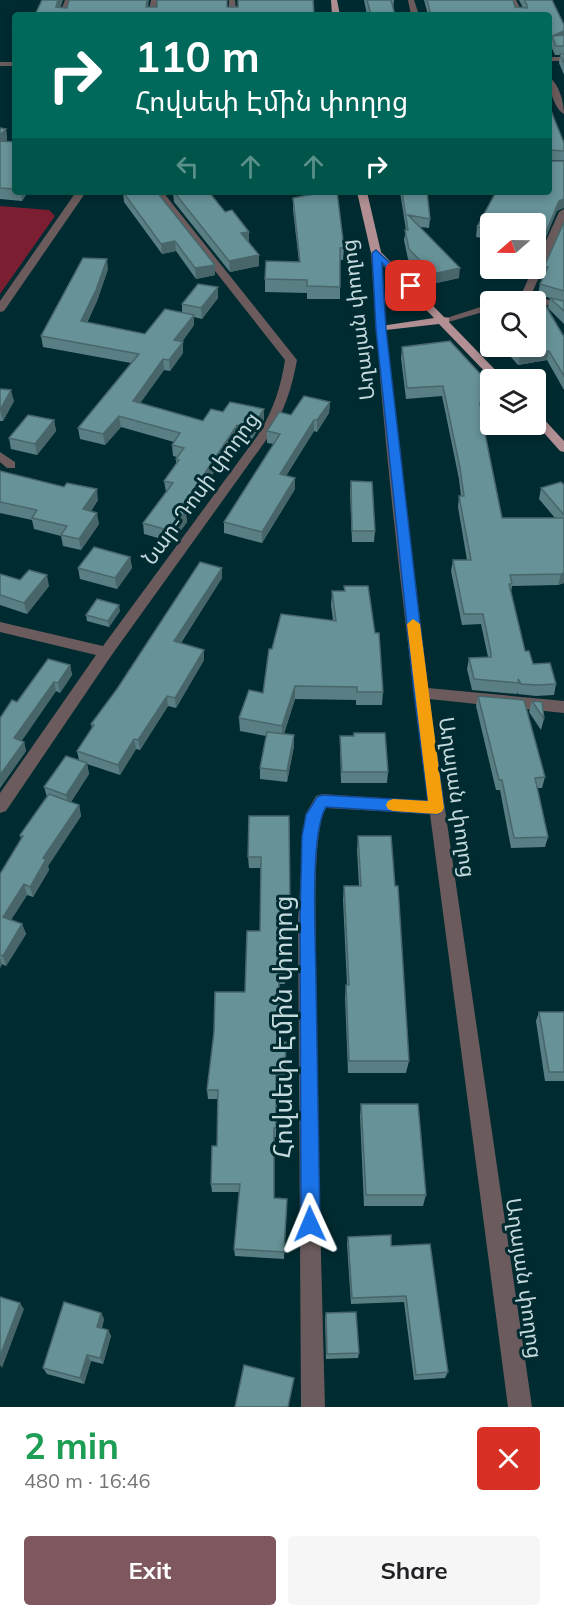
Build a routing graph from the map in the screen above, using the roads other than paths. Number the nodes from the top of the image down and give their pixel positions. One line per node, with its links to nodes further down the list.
1 (552, 85): 2 (street)
2 (563, 107)
3 (79, 195): 11 (street)
4 (160, 195): 21 (street, Նար-Դոսի փողոց)
5 (363, 195): 7 (main road, Աղայան փողոց)
6 (564, 212): 8 (street)
7 (376, 253): 13 (main road); 14 (street, Աղայան փողոց)
8 (528, 291)
9 (546, 302): 10 (street)
10 (564, 307)
11 (0, 309)
12 (480, 310): 13 (street)
13 (445, 320): 14 (main road); 15 (main road)
14 (381, 329): 22 (street, Աղայան փողոց)
15 (490, 369)
16 (546, 428): 17 (main road)
17 (564, 447)
18 (0, 456): 19 (street)
19 (11, 465)
20 (0, 627): 21 (street)
21 (106, 652): 24 (street, Նար-Դոսի փողոց)
22 (421, 693): 23 (street); 25 (street, Աղայան փողոց)
23 (564, 707)
24 (0, 806)
25 (437, 808): 26 (street, Հովսեփ Էմին փողոց); 27 (street, Աղայան փողոց)
26 (314, 1407)
27 (520, 1407)

